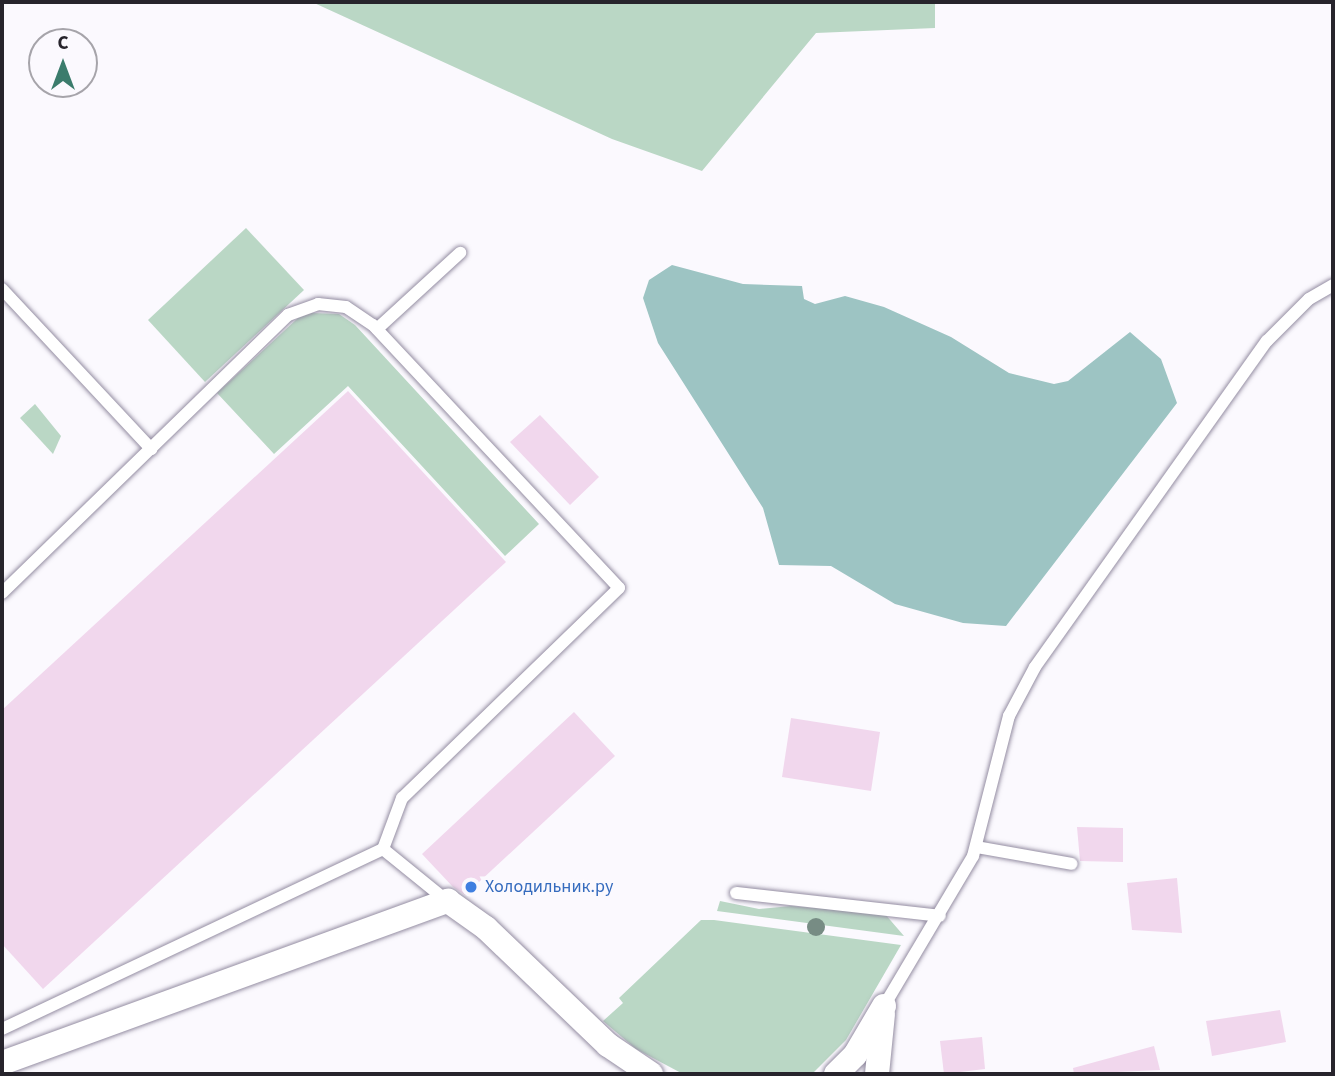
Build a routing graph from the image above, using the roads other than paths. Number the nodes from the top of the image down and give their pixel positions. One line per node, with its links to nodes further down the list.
1 (460, 253): 4 (lane)
2 (1333, 285): 7 (lane)
3 (2, 289): 5 (lane)
4 (377, 328): 5 (lane); 8 (lane)
5 (151, 449): 6 (lane)
6 (2, 593)
7 (976, 847): 9 (lane); 12 (lane)
8 (383, 849): 11 (lane); 14 (lane)
9 (1072, 864)
10 (737, 893): 12 (lane)
11 (448, 901): 15 (street); 16 (street)
12 (940, 916): 13 (lane)
13 (884, 1006): 17 (street); 18 (street)
14 (2, 1029)
15 (2, 1063)
16 (651, 1074)
17 (836, 1074)
18 (877, 1074)

